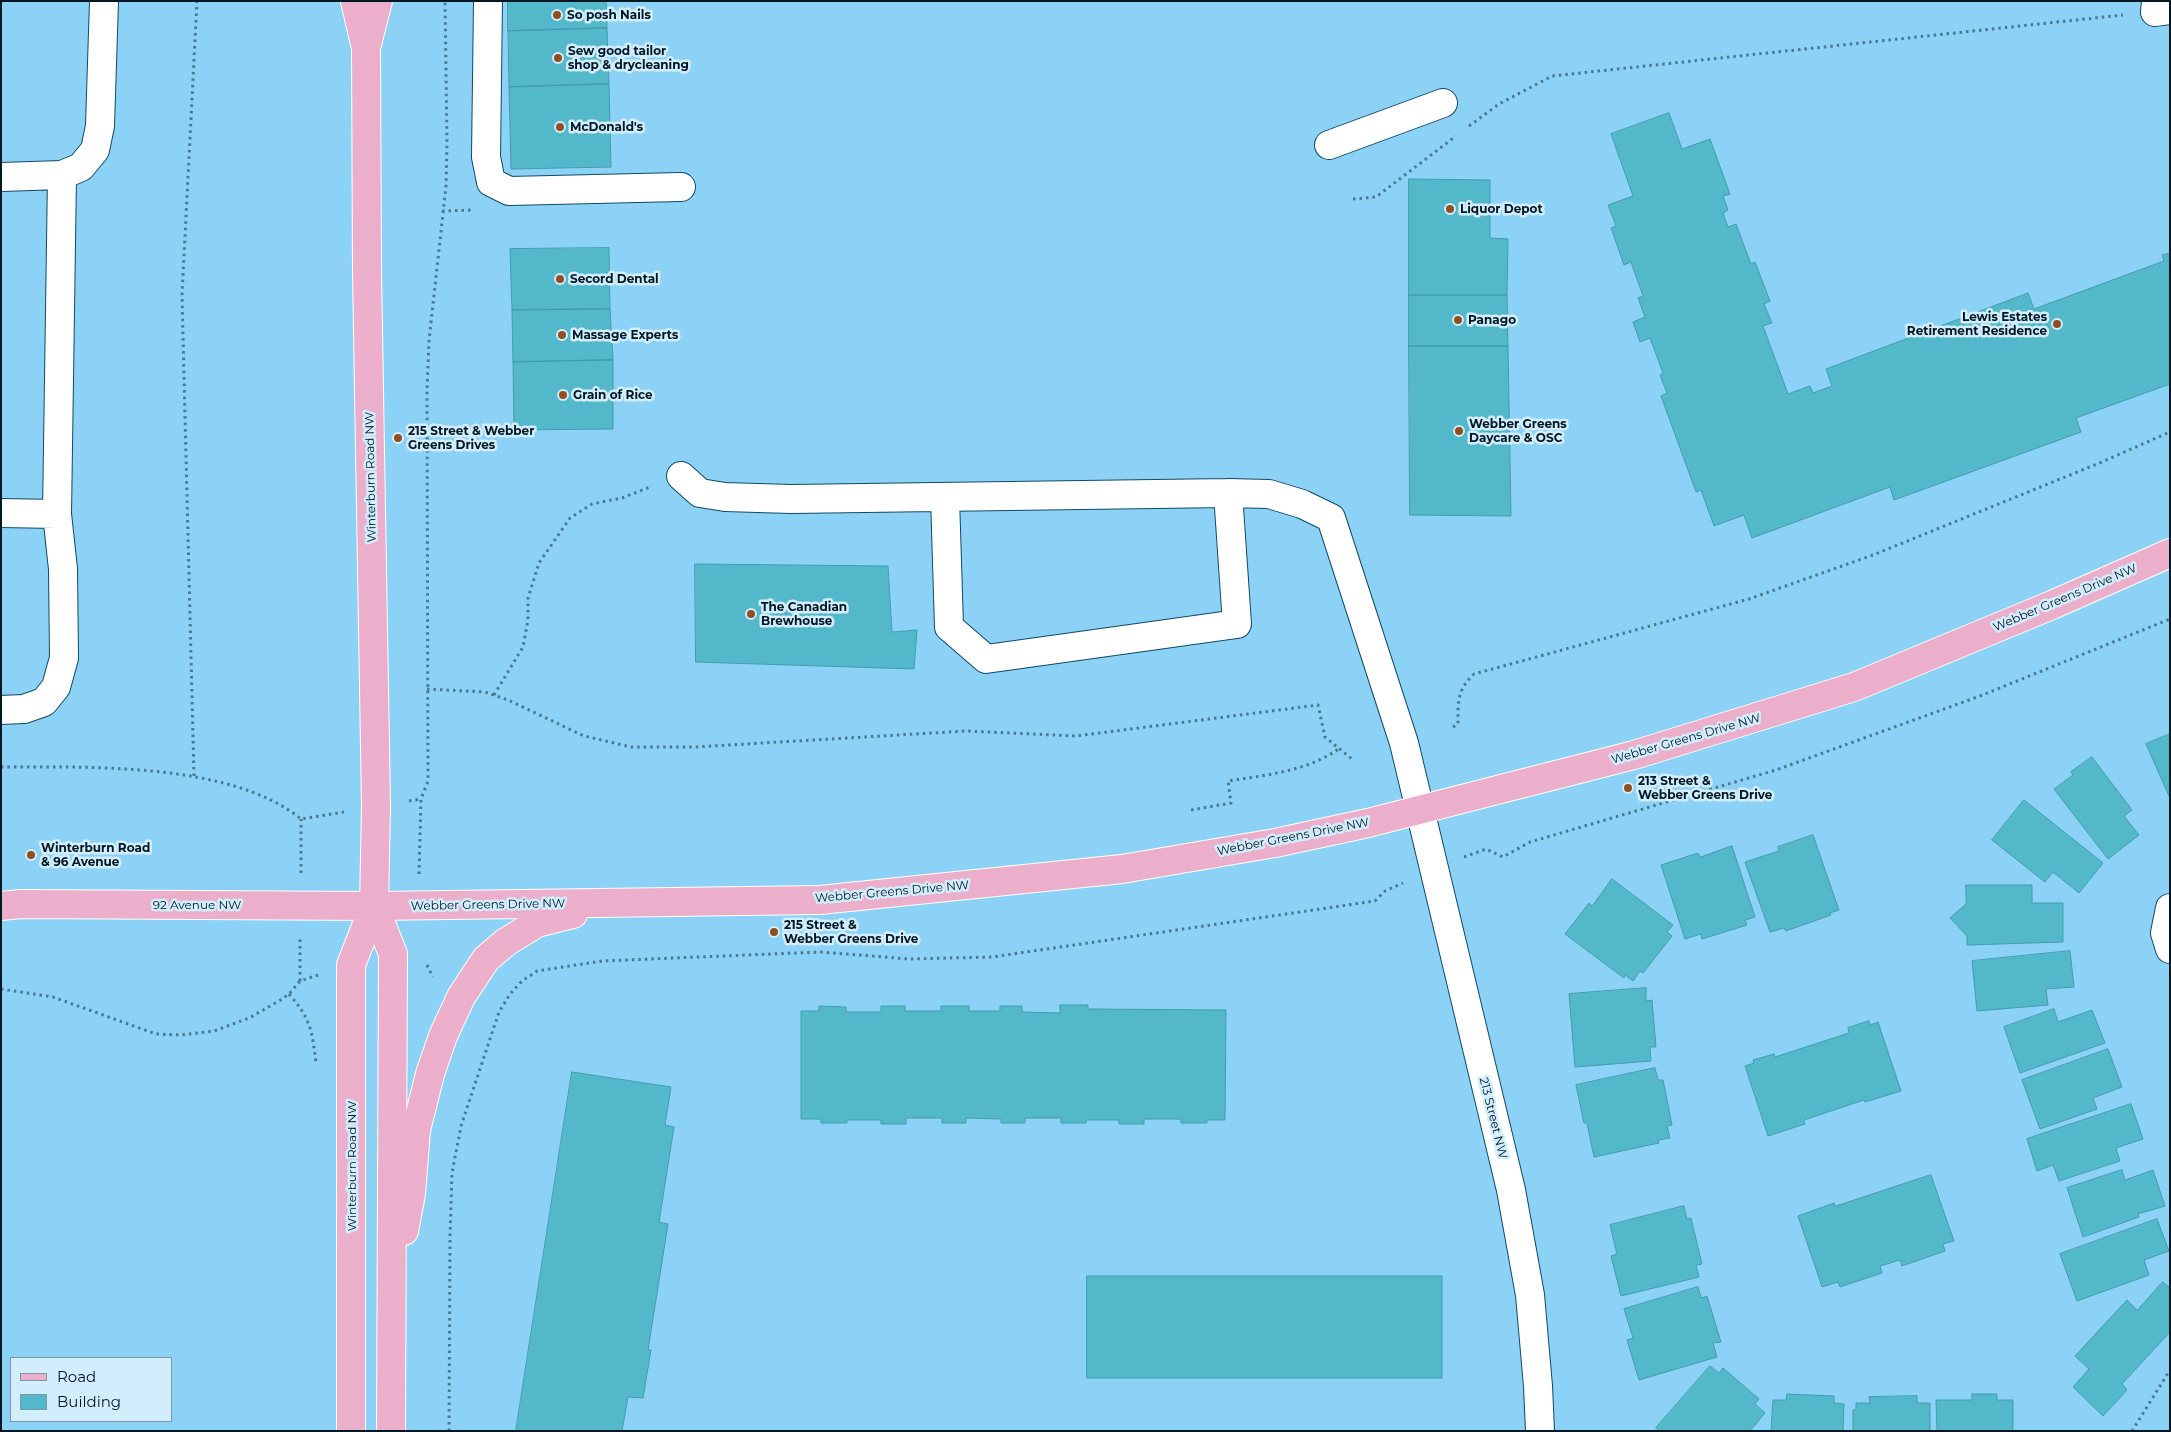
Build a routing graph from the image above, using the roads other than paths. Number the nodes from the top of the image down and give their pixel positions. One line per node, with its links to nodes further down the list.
1 (104, 1): 8 (street)
2 (355, 1): 5 (main road, Winterburn Road NW)
3 (378, 1): 5 (main road, Winterburn Road NW)
4 (488, 1): 10 (street)
5 (366, 48): 21 (main road, Winterburn Road NW)
6 (1443, 103): 7 (street)
7 (1329, 145)
8 (62, 175): 9 (street); 15 (street)
9 (1, 177)
10 (681, 187)
11 (681, 476): 13 (street)
12 (1228, 493): 13 (street); 13 (street); 18 (street, 213 Street NW)
13 (945, 497)
14 (1, 512): 15 (street)
15 (57, 514): 17 (street)
16 (2170, 553): 18 (main road, Webber Greens Drive NW)
17 (1, 710)
18 (1421, 810): 19 (main road, Webber Greens Drive NW); 25 (street, 213 Street NW)
19 (615, 903): 21 (main road, Webber Greens Drive NW); 22 (main road)
20 (8, 904): 21 (main road, 92 Avenue NW)
21 (374, 906): 22 (main road, Winterburn Road NW); 23 (main road, Winterburn Road NW)
22 (391, 1303): 24 (main road, Winterburn Road NW)
23 (351, 1431)
24 (391, 1431)
25 (1540, 1431)

